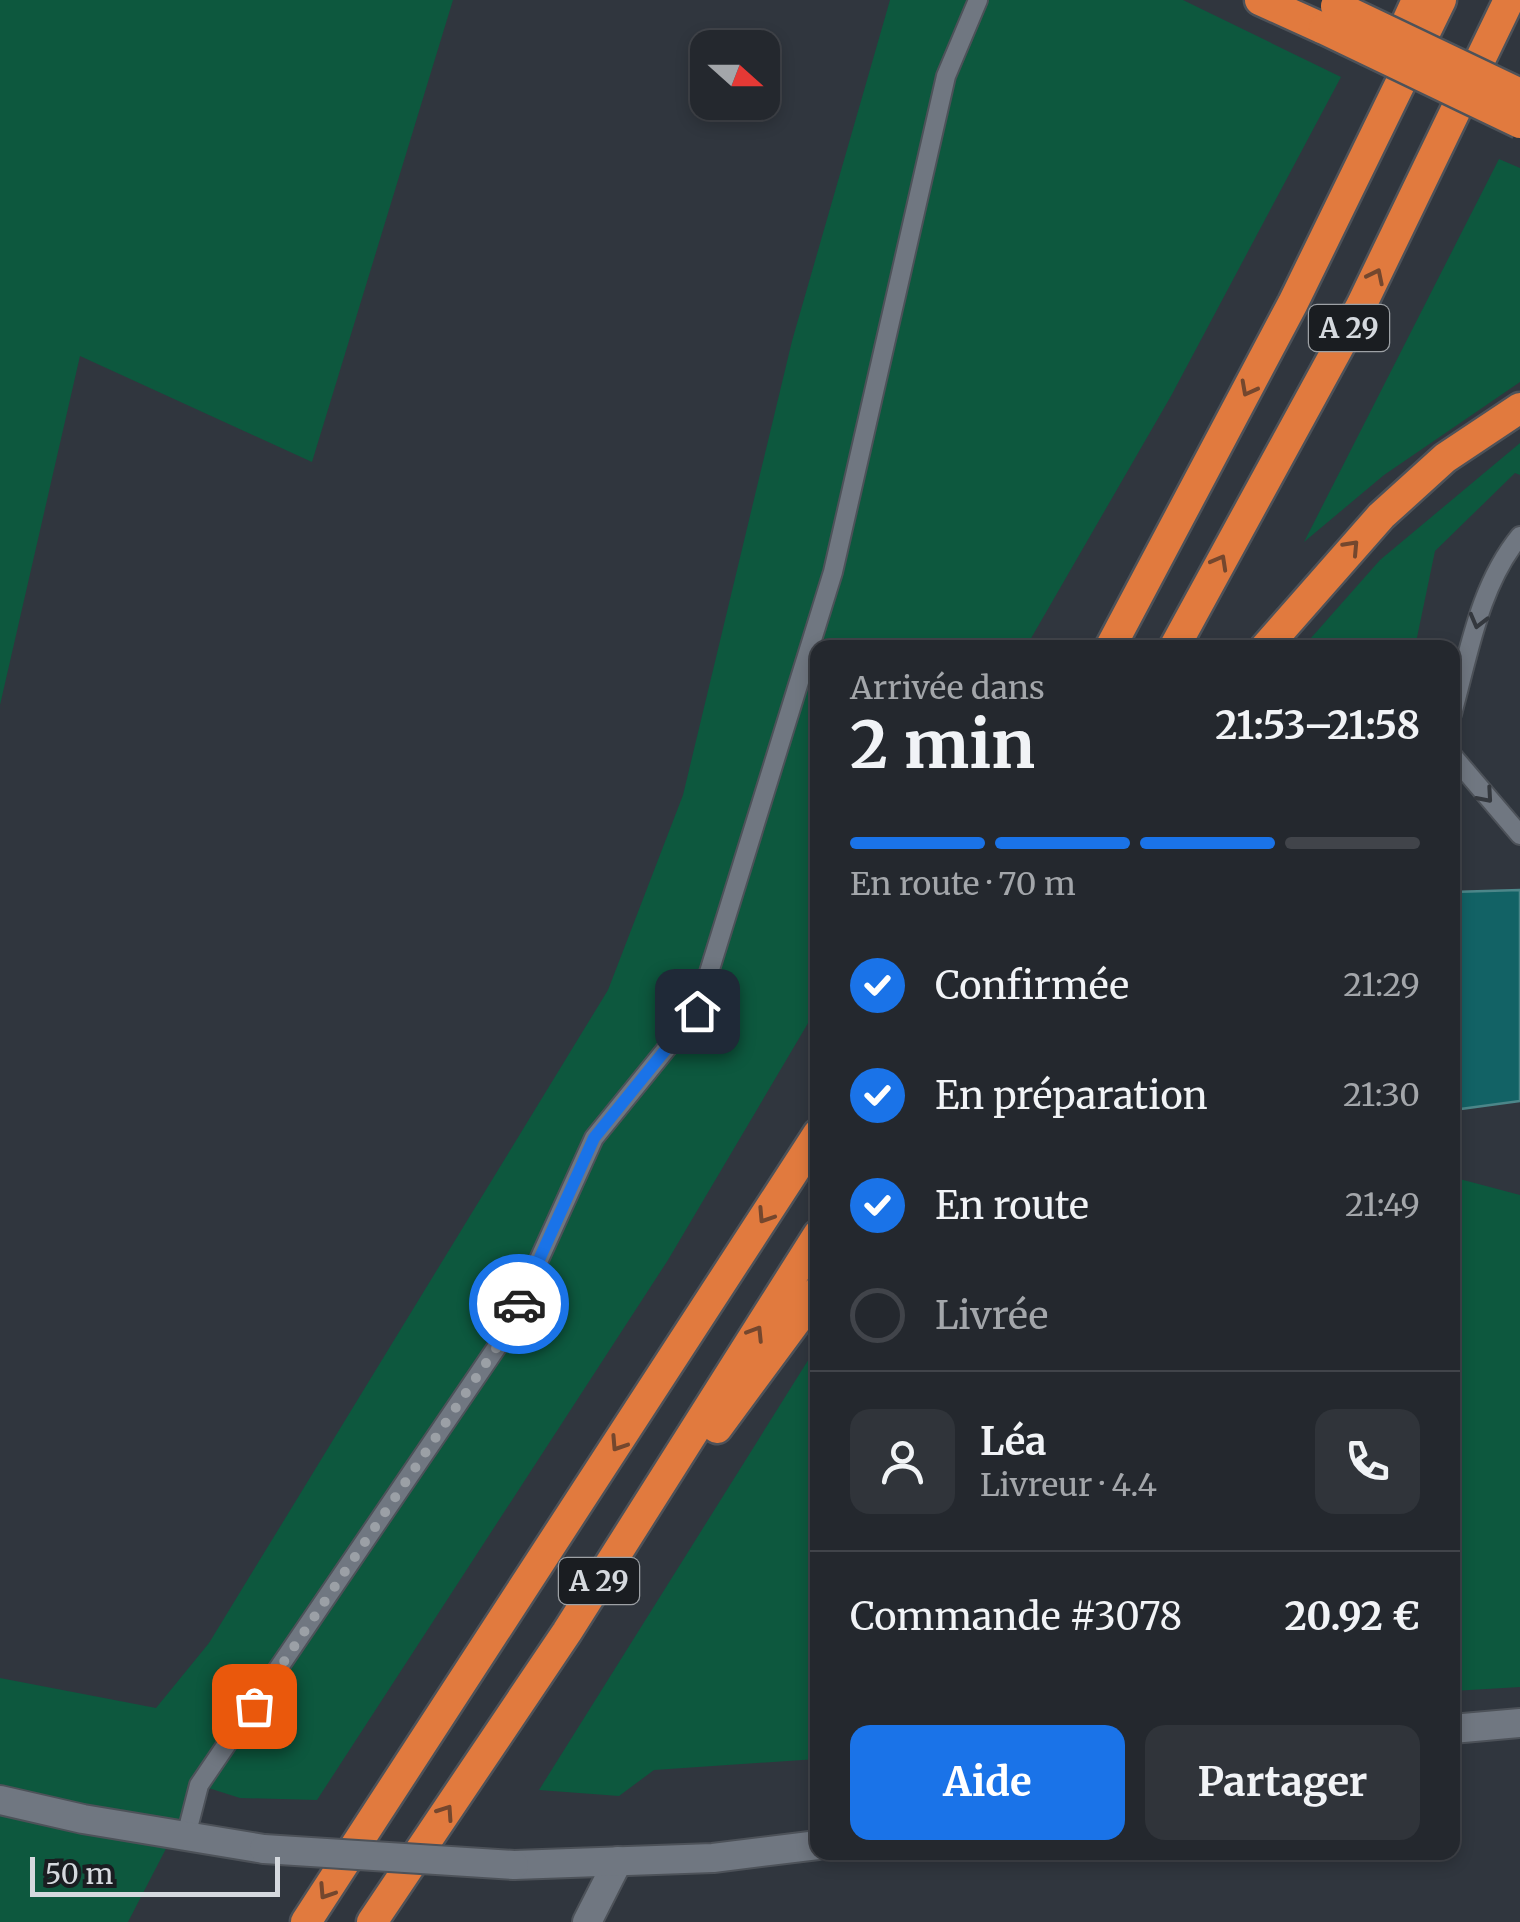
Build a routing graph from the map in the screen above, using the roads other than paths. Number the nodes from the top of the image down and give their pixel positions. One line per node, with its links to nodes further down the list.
1 (978, 0): 12 (lane)
2 (1260, 0): 6 (highway)
3 (1417, 0): 9 (highway)
4 (1441, 0): 9 (highway, A 29)
5 (1510, 0): 14 (highway, A 29, one-way to 5)
6 (1328, 12): 7 (highway, bridge); 8 (highway, bridge)
7 (1520, 94)
8 (1520, 123)
9 (1293, 303): 13 (highway, A 29, one-way to 13)
10 (1520, 408): 15 (highway, one-way to 10)
11 (1520, 536): 17 (lane, one-way to 17)
12 (811, 640)
13 (1114, 640)
14 (1178, 640)
15 (1272, 640)
16 (810, 644): 27 (lane)
17 (1460, 685)
18 (1460, 765): 19 (lane, one-way to 19)
19 (1520, 836)
20 (810, 1146): 30 (highway, A 29, one-way to 30)
21 (810, 1248): 23 (highway, A 29, one-way to 21)
22 (810, 1302): 23 (highway)
23 (567, 1632): 31 (highway, A 29, one-way to 23)
24 (1520, 1723): 25 (main road)
25 (1460, 1727)
26 (0, 1800): 27 (main road)
27 (186, 1836): 29 (main road, bridge)
28 (810, 1846): 29 (main road)
29 (618, 1861): 32 (main road)
30 (306, 1922)
31 (372, 1922)
32 (587, 1922)

